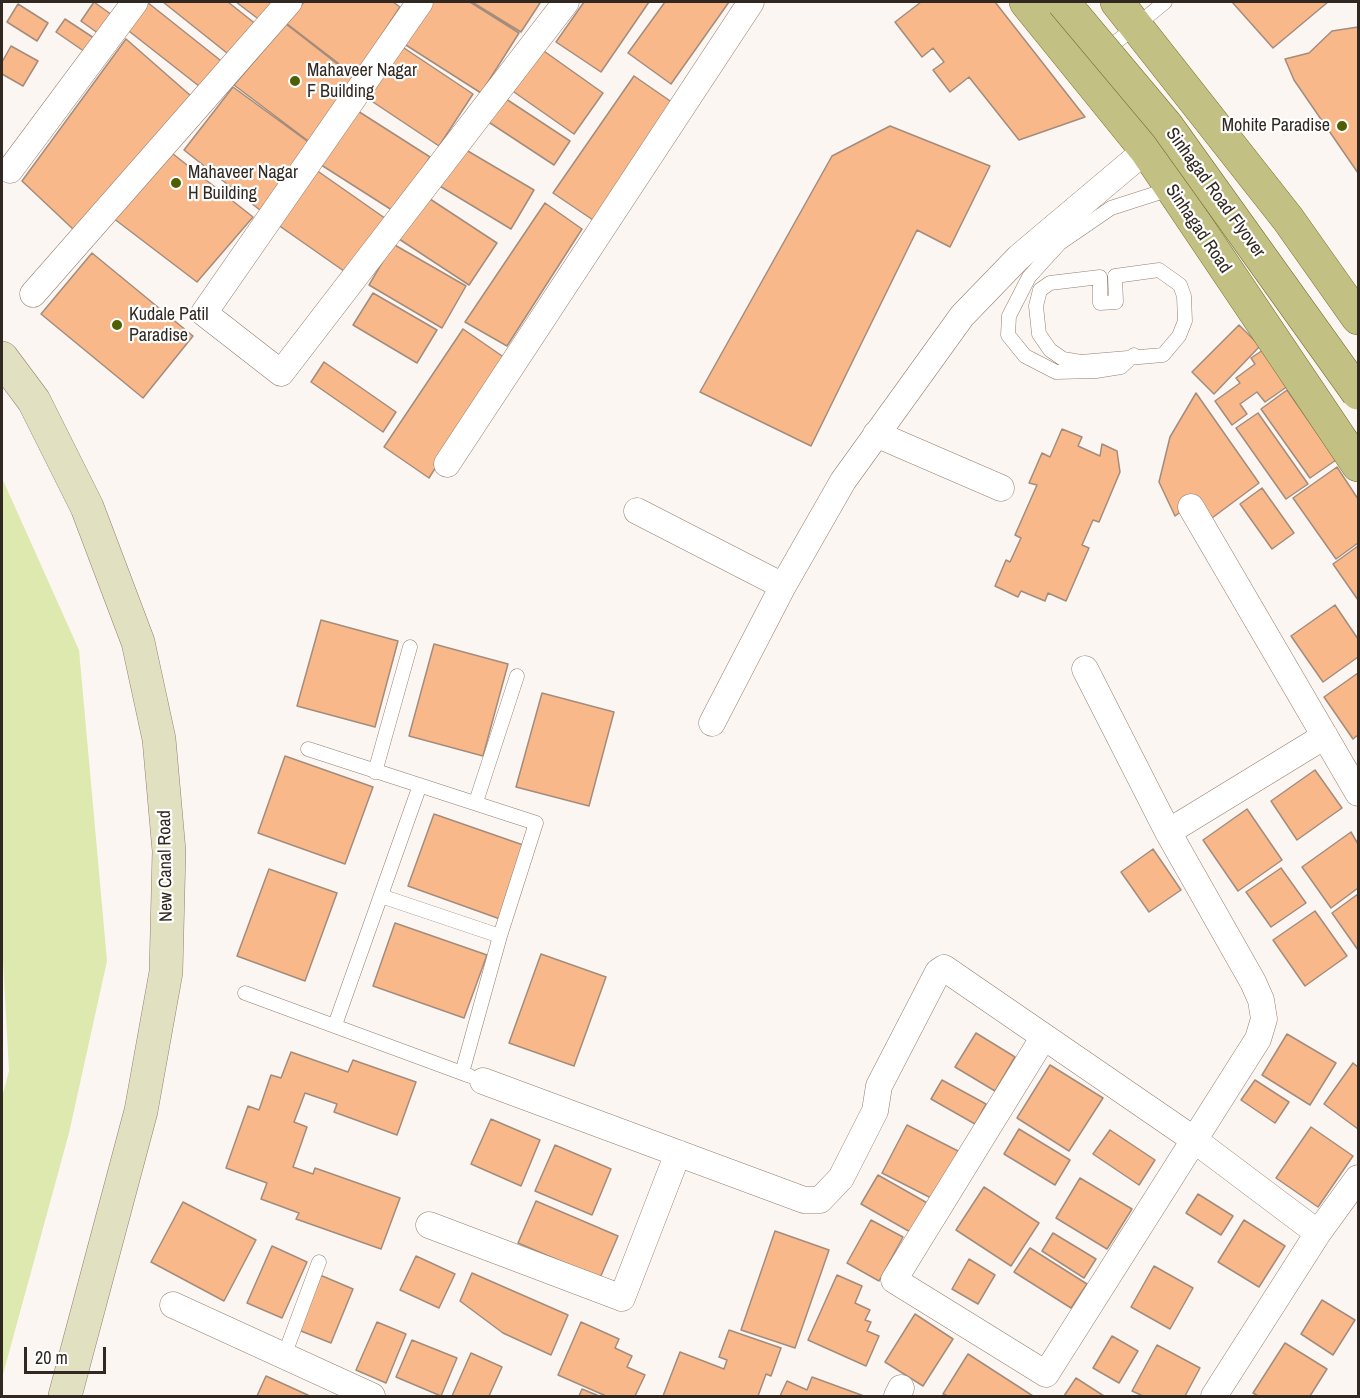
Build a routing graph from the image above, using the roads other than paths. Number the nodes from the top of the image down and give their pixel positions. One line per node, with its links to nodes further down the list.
1 (135, 2): 13 (street)
2 (289, 2): 15 (street)
3 (420, 2): 4 (street)
4 (566, 2)
5 (751, 2): 22 (street)
6 (1026, 2): 11 (main road, Sinhagad Road)
7 (1063, 2): 20 (main road, Sinhagad Road Flyover, bridge)
8 (1087, 2): 19 (main road, Sinhagad Road Flyover)
9 (1165, 2): 10 (lane)
10 (1126, 14): 11 (lane); 16 (main road)
11 (1081, 70): 12 (main road, Sinhagad Road)
12 (1146, 150): 14 (main road, Sinhagad Road); 21 (street)
13 (10, 170)
14 (1170, 189): 17 (lane); 23 (main road, Sinhagad Road)
15 (33, 294)
16 (1359, 318)
17 (1134, 355): 17 (lane)
18 (2, 358): 53 (street, New Canal Road)
19 (1359, 361)
20 (1359, 393)
21 (876, 434): 24 (street); 27 (street)
22 (447, 464)
23 (1359, 465)
24 (1001, 488)
25 (1191, 507): 32 (street)
26 (637, 511): 27 (street)
27 (783, 586): 31 (street)
28 (410, 647): 34 (lane)
29 (1085, 669): 38 (street)
30 (517, 676): 37 (lane)
31 (712, 723)
32 (1325, 735): 36 (street); 38 (street)
33 (308, 749): 34 (lane)
34 (375, 772): 35 (lane)
35 (420, 785): 37 (lane); 39 (lane)
36 (1359, 793)
37 (476, 801): 40 (lane)
38 (1168, 832): 45 (street)
39 (381, 896): 40 (lane); 42 (lane)
40 (500, 936): 44 (lane)
41 (245, 993): 42 (lane)
42 (335, 1025): 44 (lane)
43 (1043, 1038): 45 (street); 45 (street); 46 (street)
44 (472, 1077): 46 (street)
45 (1193, 1139): 49 (street)
46 (678, 1153): 48 (street)
47 (1359, 1178): 49 (street)
48 (429, 1225)
49 (1318, 1233): 55 (street)
50 (319, 1262): 52 (lane)
51 (173, 1305): 52 (street)
52 (284, 1356): 54 (street)
53 (65, 1396)
54 (372, 1396)
55 (1214, 1396)

